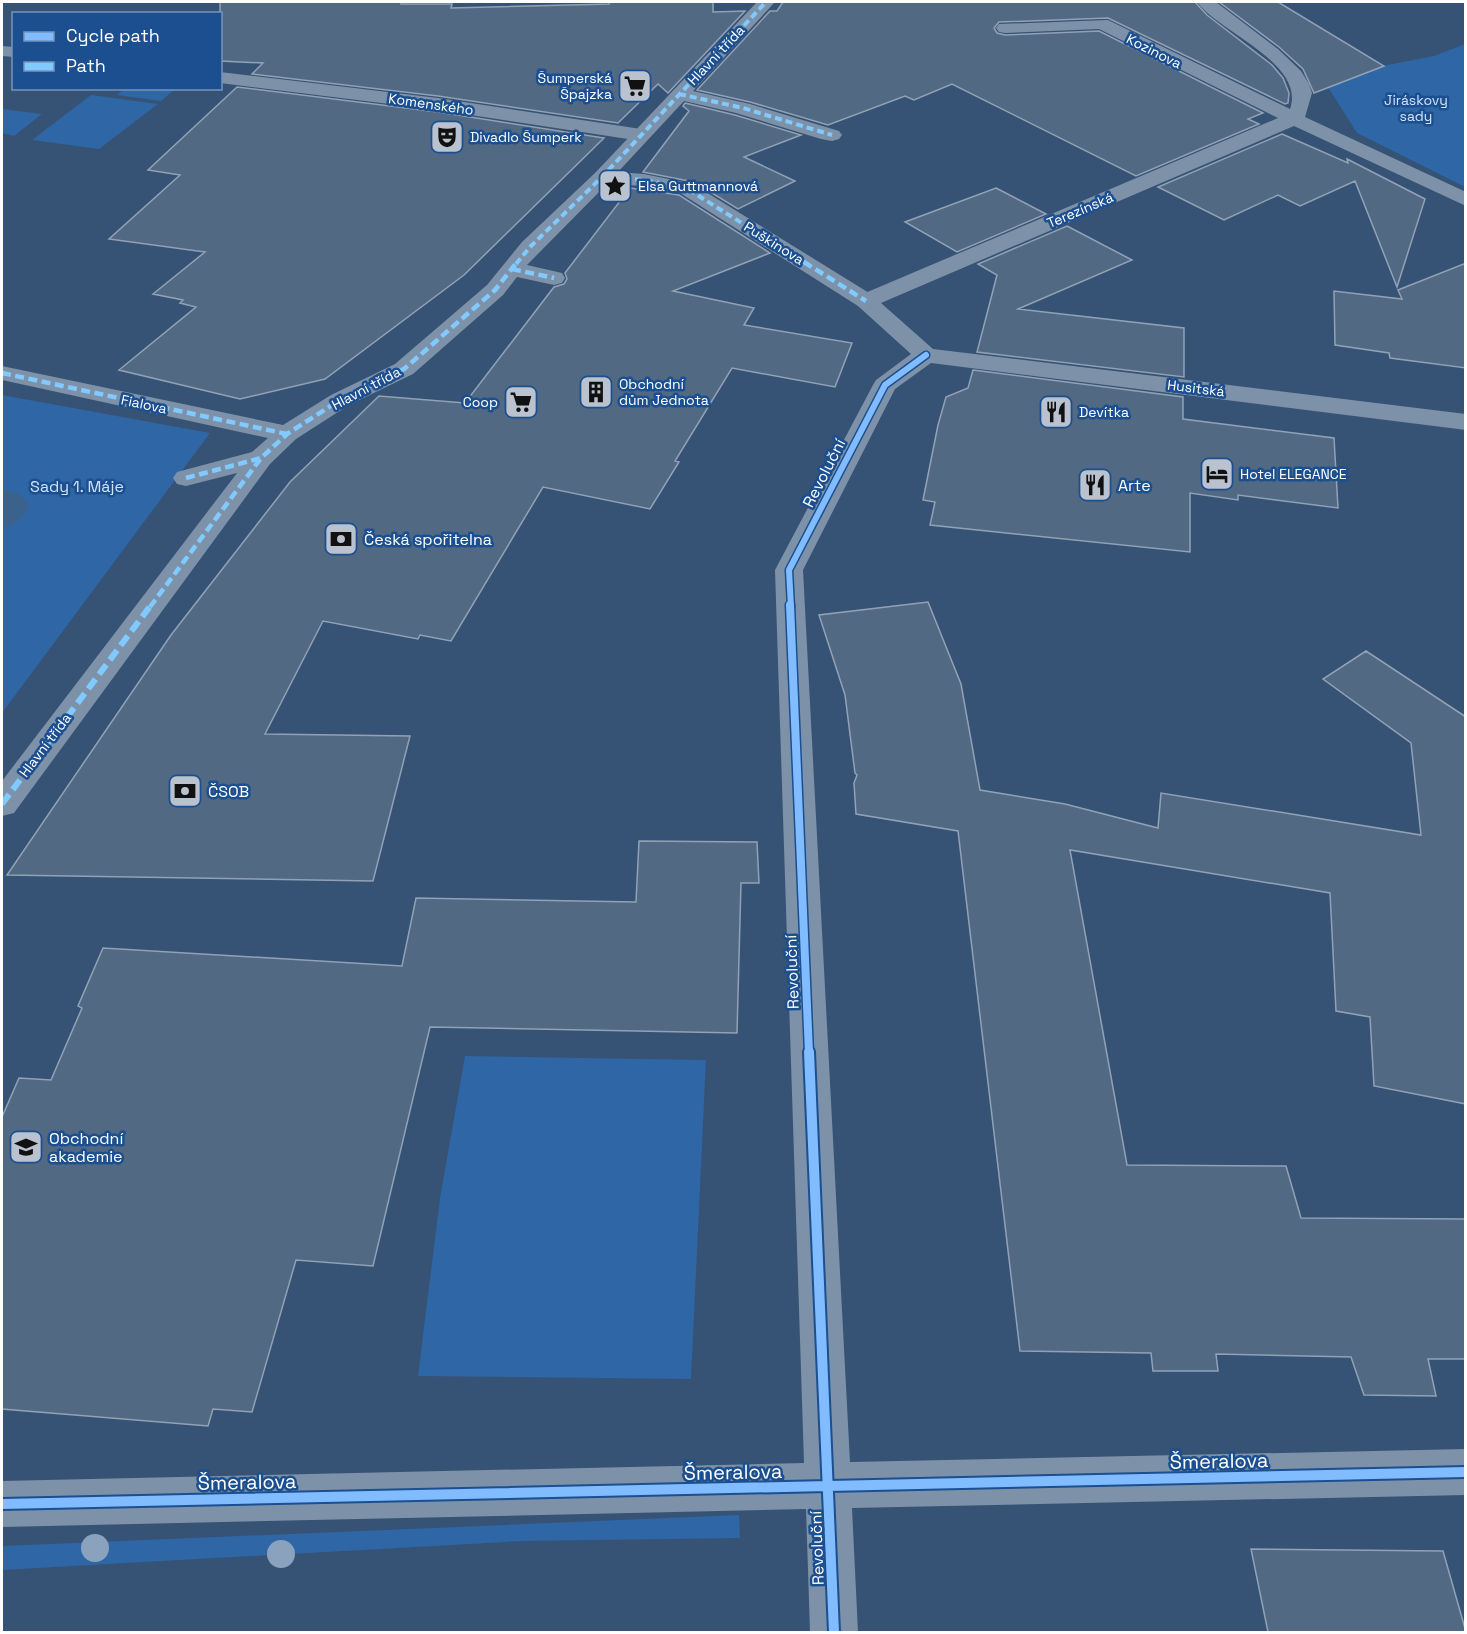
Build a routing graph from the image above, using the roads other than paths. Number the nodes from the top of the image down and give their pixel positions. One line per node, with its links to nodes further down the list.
1 (766, 2): 5 (street, Hlavní třída)
2 (1206, 2): 6 (street)
3 (1005, 28): 6 (street, Kozinova)
4 (222, 78): 7 (street, Komenského)
5 (679, 94): 7 (street, Hlavní třída); 8 (street)
6 (1294, 118): 10 (street, Kozinova); 13 (street, Terezínská)
7 (641, 135): 9 (street, Hlavní třída)
8 (832, 135)
9 (602, 177): 11 (street, Hlavní třída); 13 (street, Puškinova)
10 (1466, 200)
11 (512, 269): 12 (street); 17 (street, Hlavní třída)
12 (554, 278)
13 (866, 302): 14 (street, Puškinova)
14 (927, 355): 16 (street, Husitská); 22 (street, Revoluční)
15 (2, 374): 17 (street, Fialova)
16 (1466, 422)
17 (287, 434): 18 (street, Hlavní třída)
18 (261, 458): 19 (street); 20 (street, Hlavní třída)
19 (186, 478)
20 (2, 804)
21 (1466, 1472): 22 (street, Šmeralova)
22 (828, 1486): 23 (street, Šmeralova); 24 (street, Revoluční)
23 (2, 1504)
24 (834, 1632)

